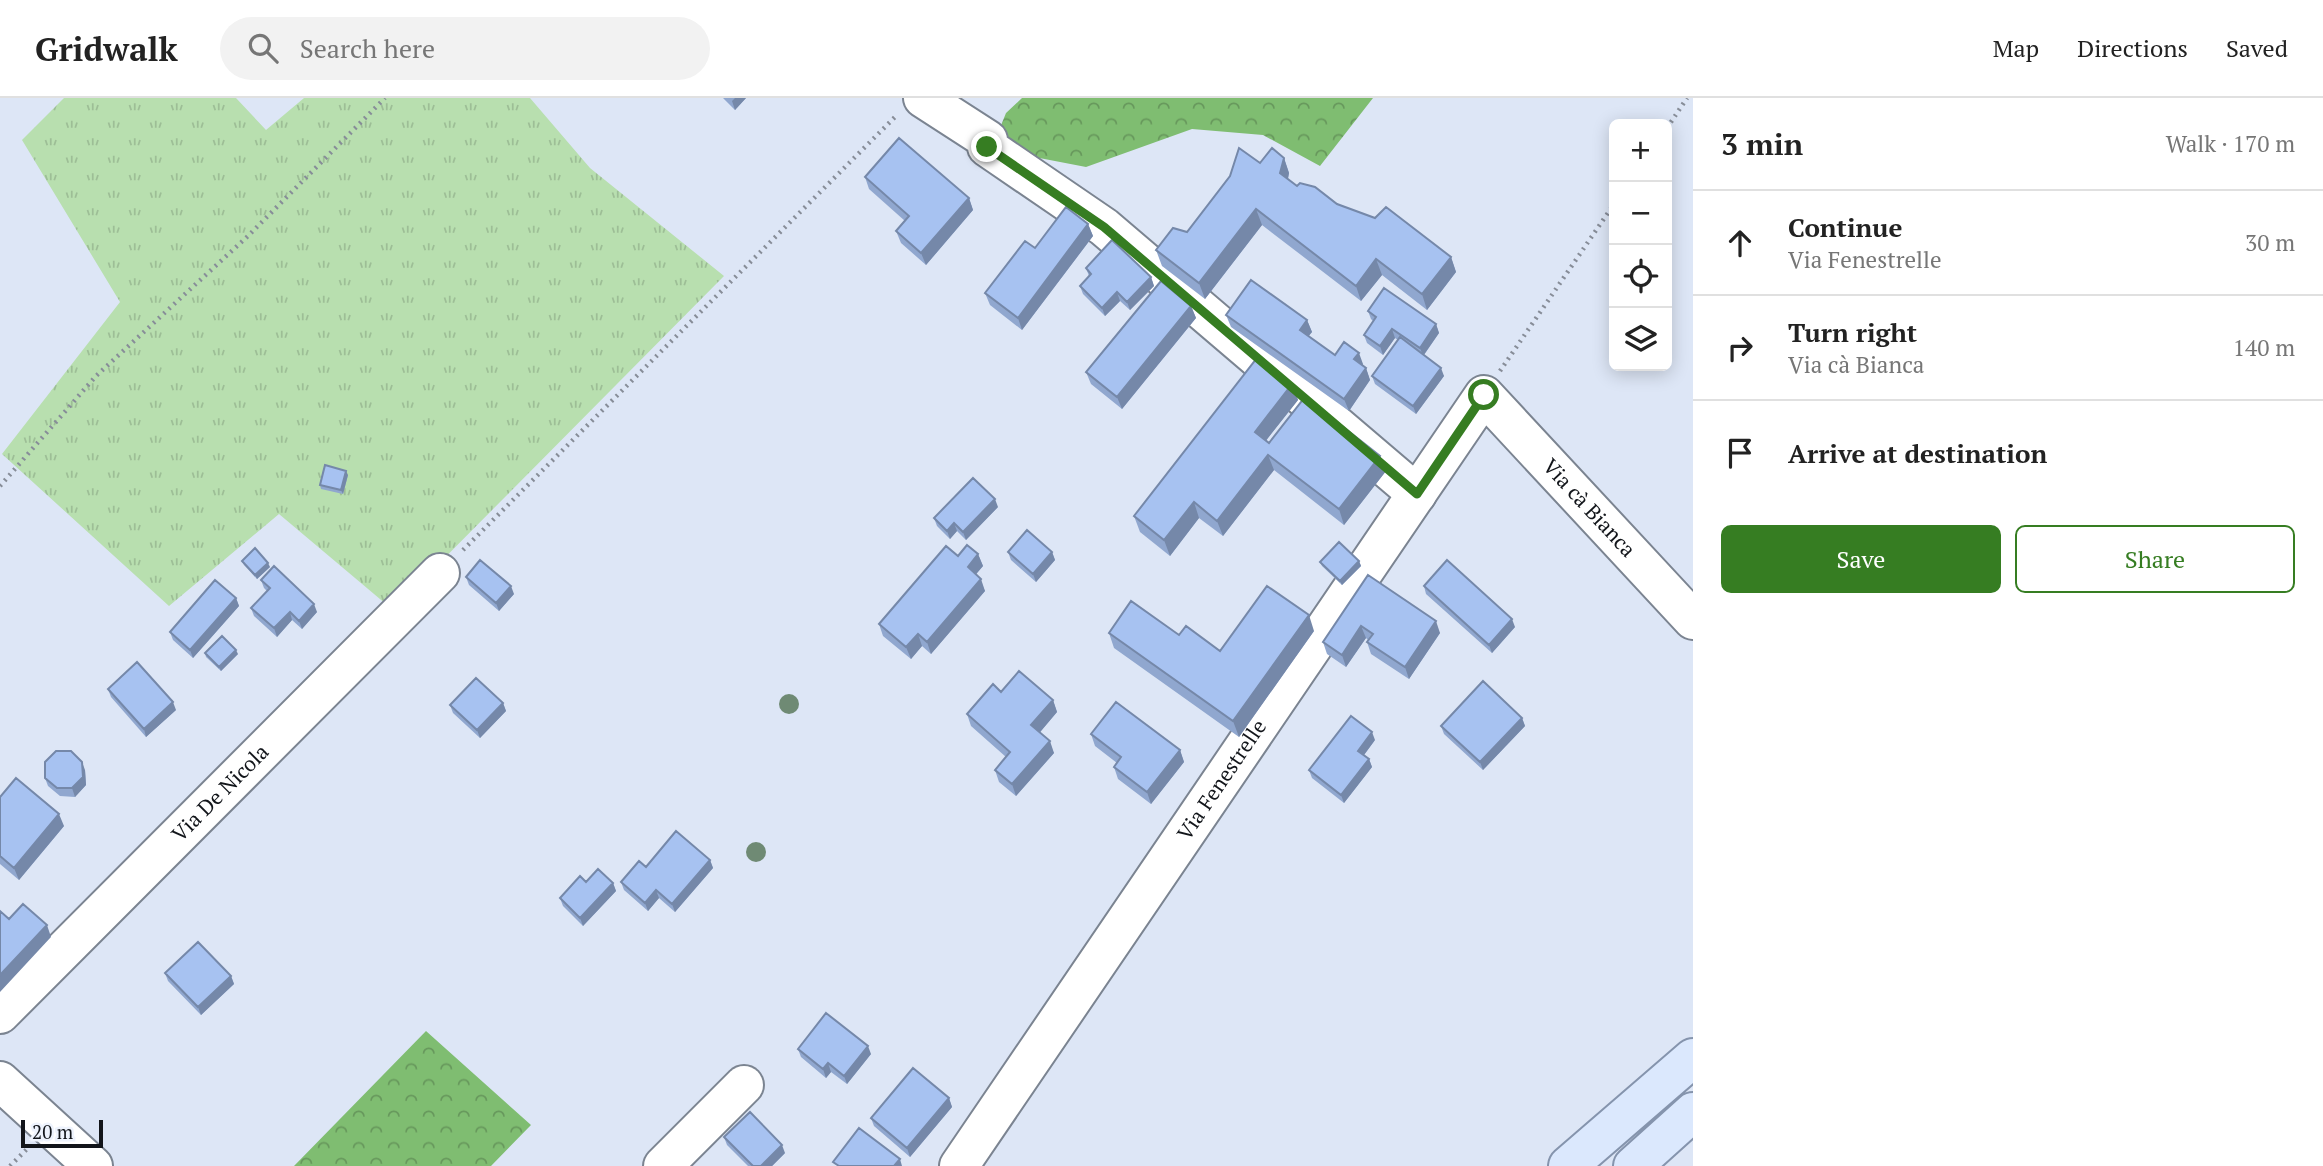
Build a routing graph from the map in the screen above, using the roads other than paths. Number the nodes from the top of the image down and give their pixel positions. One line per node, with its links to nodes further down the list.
1 (914, 103): 3 (street)
2 (1484, 395): 3 (street, Via Fenestrelle); 5 (street, Via cà Bianca)
3 (1417, 494): 13 (street, Via Fenestrelle)
4 (440, 573): 6 (street, Via De Nicola)
5 (1693, 620)
6 (0, 1014)
7 (1679, 1068): 14 (main road)
8 (0, 1081): 11 (street)
9 (744, 1086): 12 (street)
10 (1693, 1112): 15 (main road)
11 (93, 1166)
12 (663, 1166)
13 (959, 1166)
14 (1568, 1166)
15 (1633, 1166)

